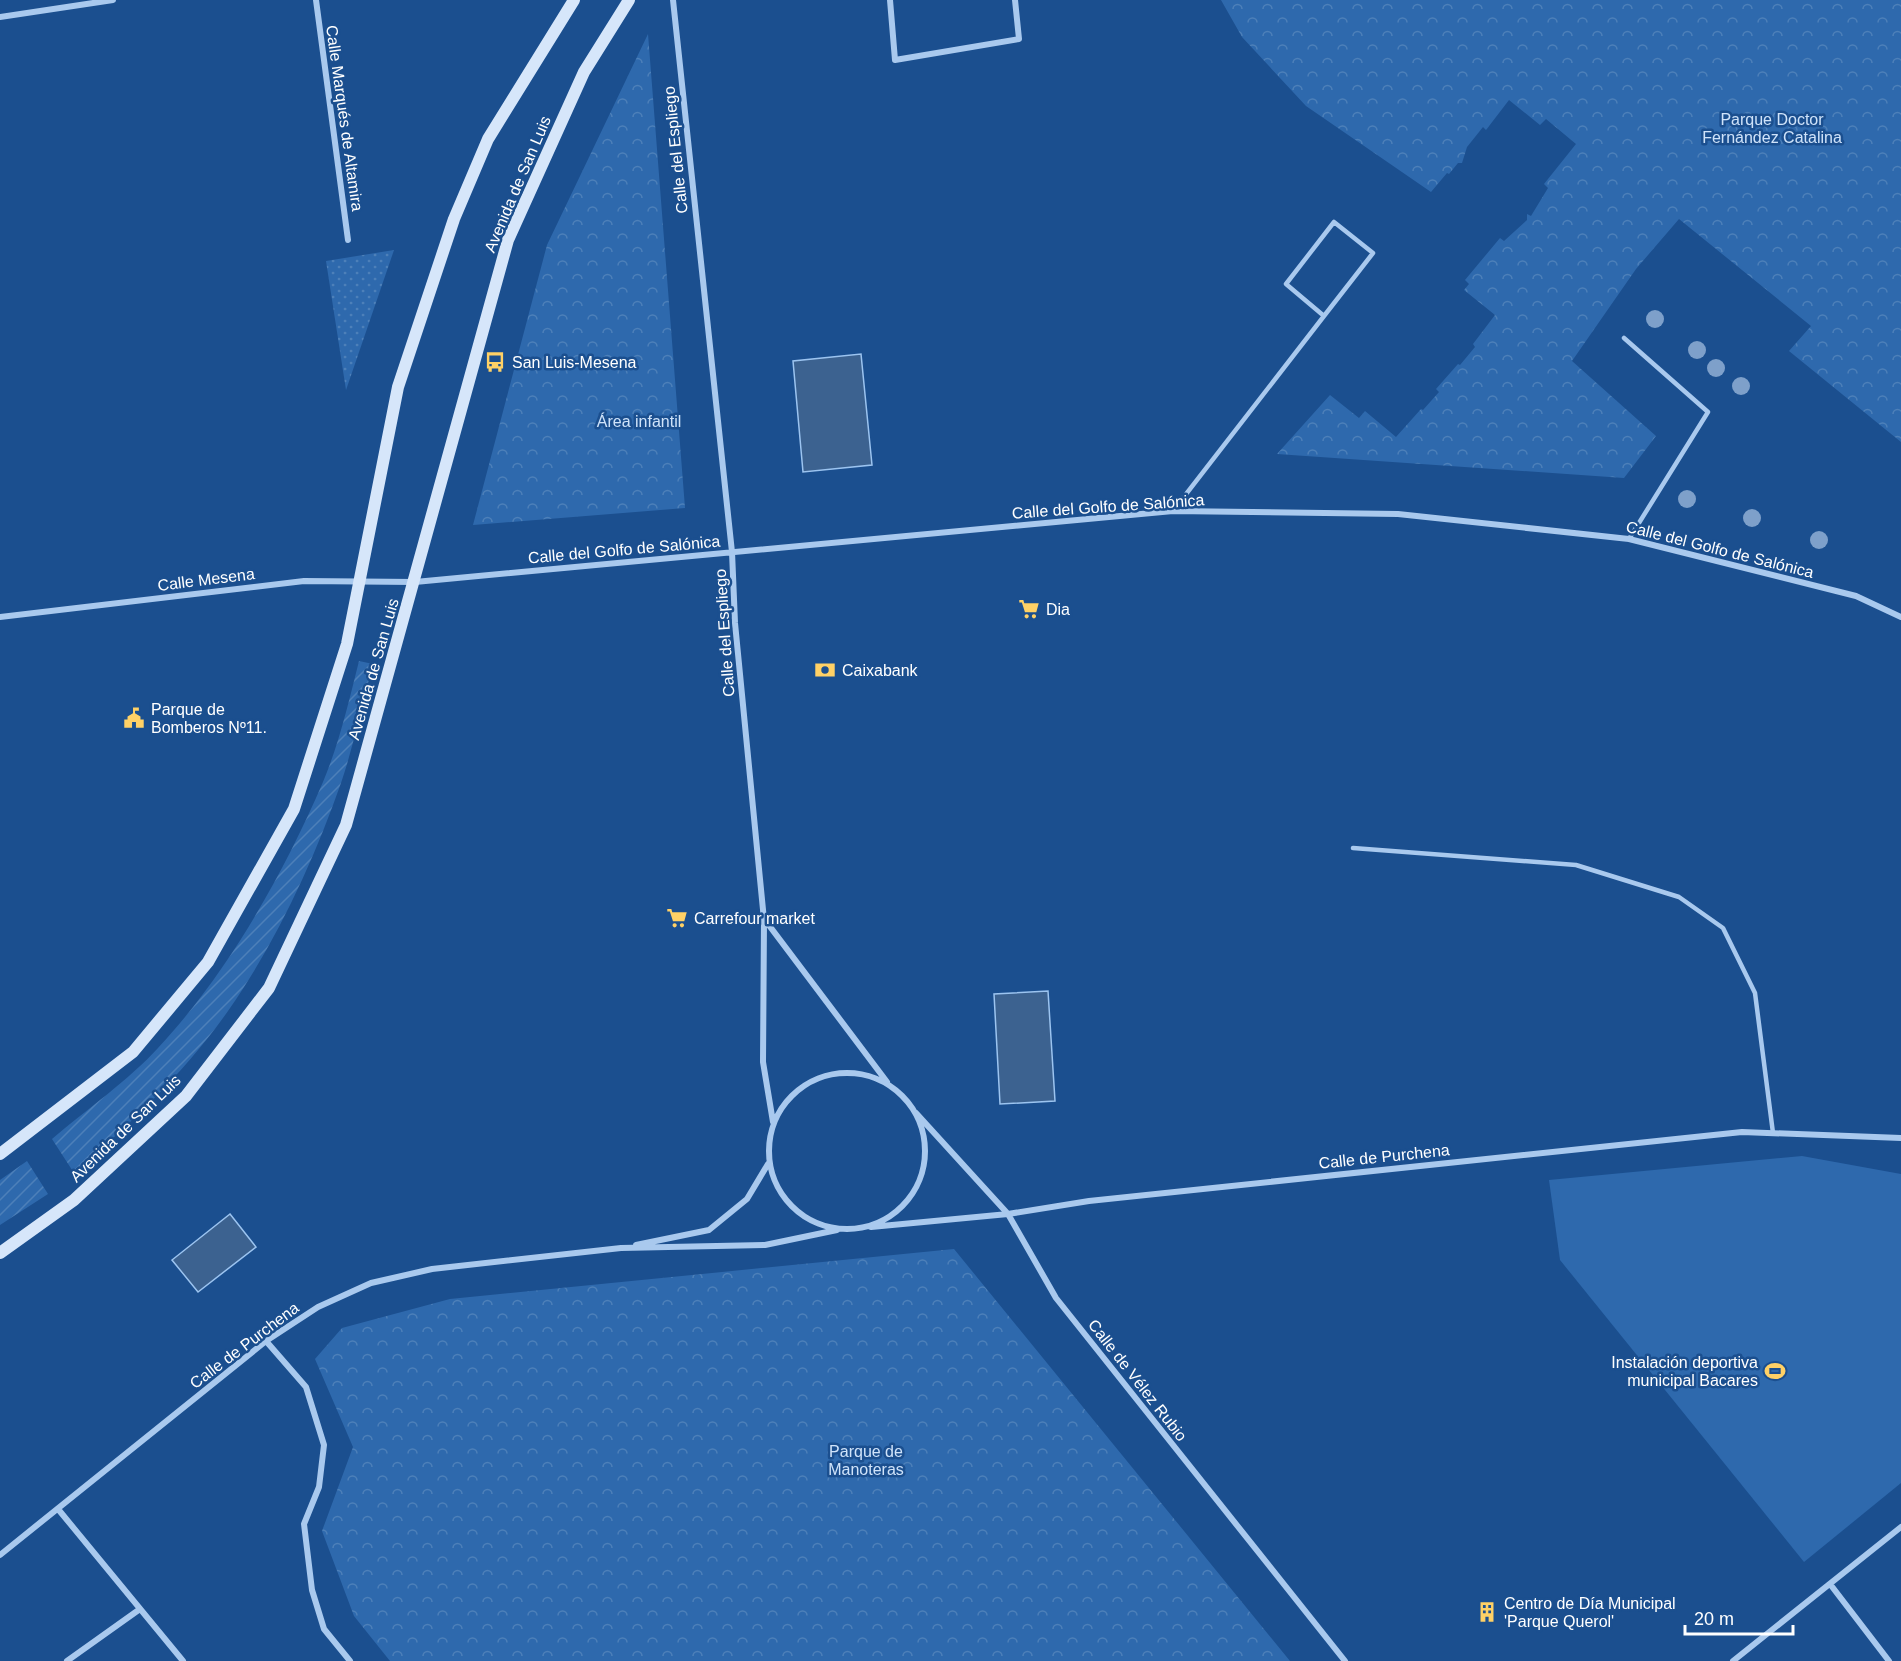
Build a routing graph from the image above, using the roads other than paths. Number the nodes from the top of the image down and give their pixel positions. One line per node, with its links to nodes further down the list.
1 (113, 0): 8 (street)
2 (316, 0): 9 (street, Calle Marqués de Altamira)
3 (574, 0): 15 (street, Avenida de San Luis)
4 (629, 0): 16 (street, Avenida de San Luis)
5 (673, 0): 14 (street, Calle del Espliego)
6 (890, 0): 7 (street)
7 (1015, 0)
8 (0, 17)
9 (348, 240)
10 (1324, 316): 10 (lane); 12 (lane)
11 (1624, 338): 13 (lane)
12 (1173, 511): 13 (street, Calle del Golfo de Salónica); 14 (street, Calle del Golfo de Salónica)
13 (1629, 539): 18 (street, Calle del Golfo de Salónica)
14 (732, 552): 16 (street, Calle del Golfo de Salónica); 20 (street, Calle del Espliego)
15 (359, 581): 16 (street, Calle Mesena); 17 (street, Calle Mesena); 26 (street, Avenida de San Luis)
16 (415, 582): 32 (street, Avenida de San Luis)
17 (0, 617)
18 (1901, 617)
19 (1353, 848): 24 (lane)
20 (764, 920): 21 (street); 23 (street, Calle del Espliego)
21 (888, 1084): 22 (street); 23 (street)
22 (916, 1113): 28 (street, Calle de Vélez Rubio); 29 (street)
23 (773, 1122): 27 (street)
24 (1773, 1133): 25 (street, Calle de Purchena); 28 (street, Calle de Purchena)
25 (1901, 1138)
26 (0, 1154)
27 (768, 1164): 30 (street); 31 (street, Calle de Purchena)
28 (1008, 1214): 29 (street, Calle de Purchena); 42 (street, Calle de Vélez Rubio)
29 (870, 1227): 30 (street)
30 (837, 1230): 31 (street, Calle de Purchena)
31 (621, 1248): 33 (street, Calle de Purchena)
32 (0, 1253)
33 (266, 1341): 34 (street, Calle de Purchena); 41 (street)
34 (58, 1509): 36 (street, Calle de Purchena); 38 (street)
35 (1901, 1527): 37 (street)
36 (0, 1555)
37 (1830, 1584): 43 (street); 44 (street)
38 (140, 1609): 39 (street); 40 (street)
39 (67, 1661)
40 (183, 1661)
41 (350, 1661)
42 (1344, 1661)
43 (1733, 1661)
44 (1889, 1661)

